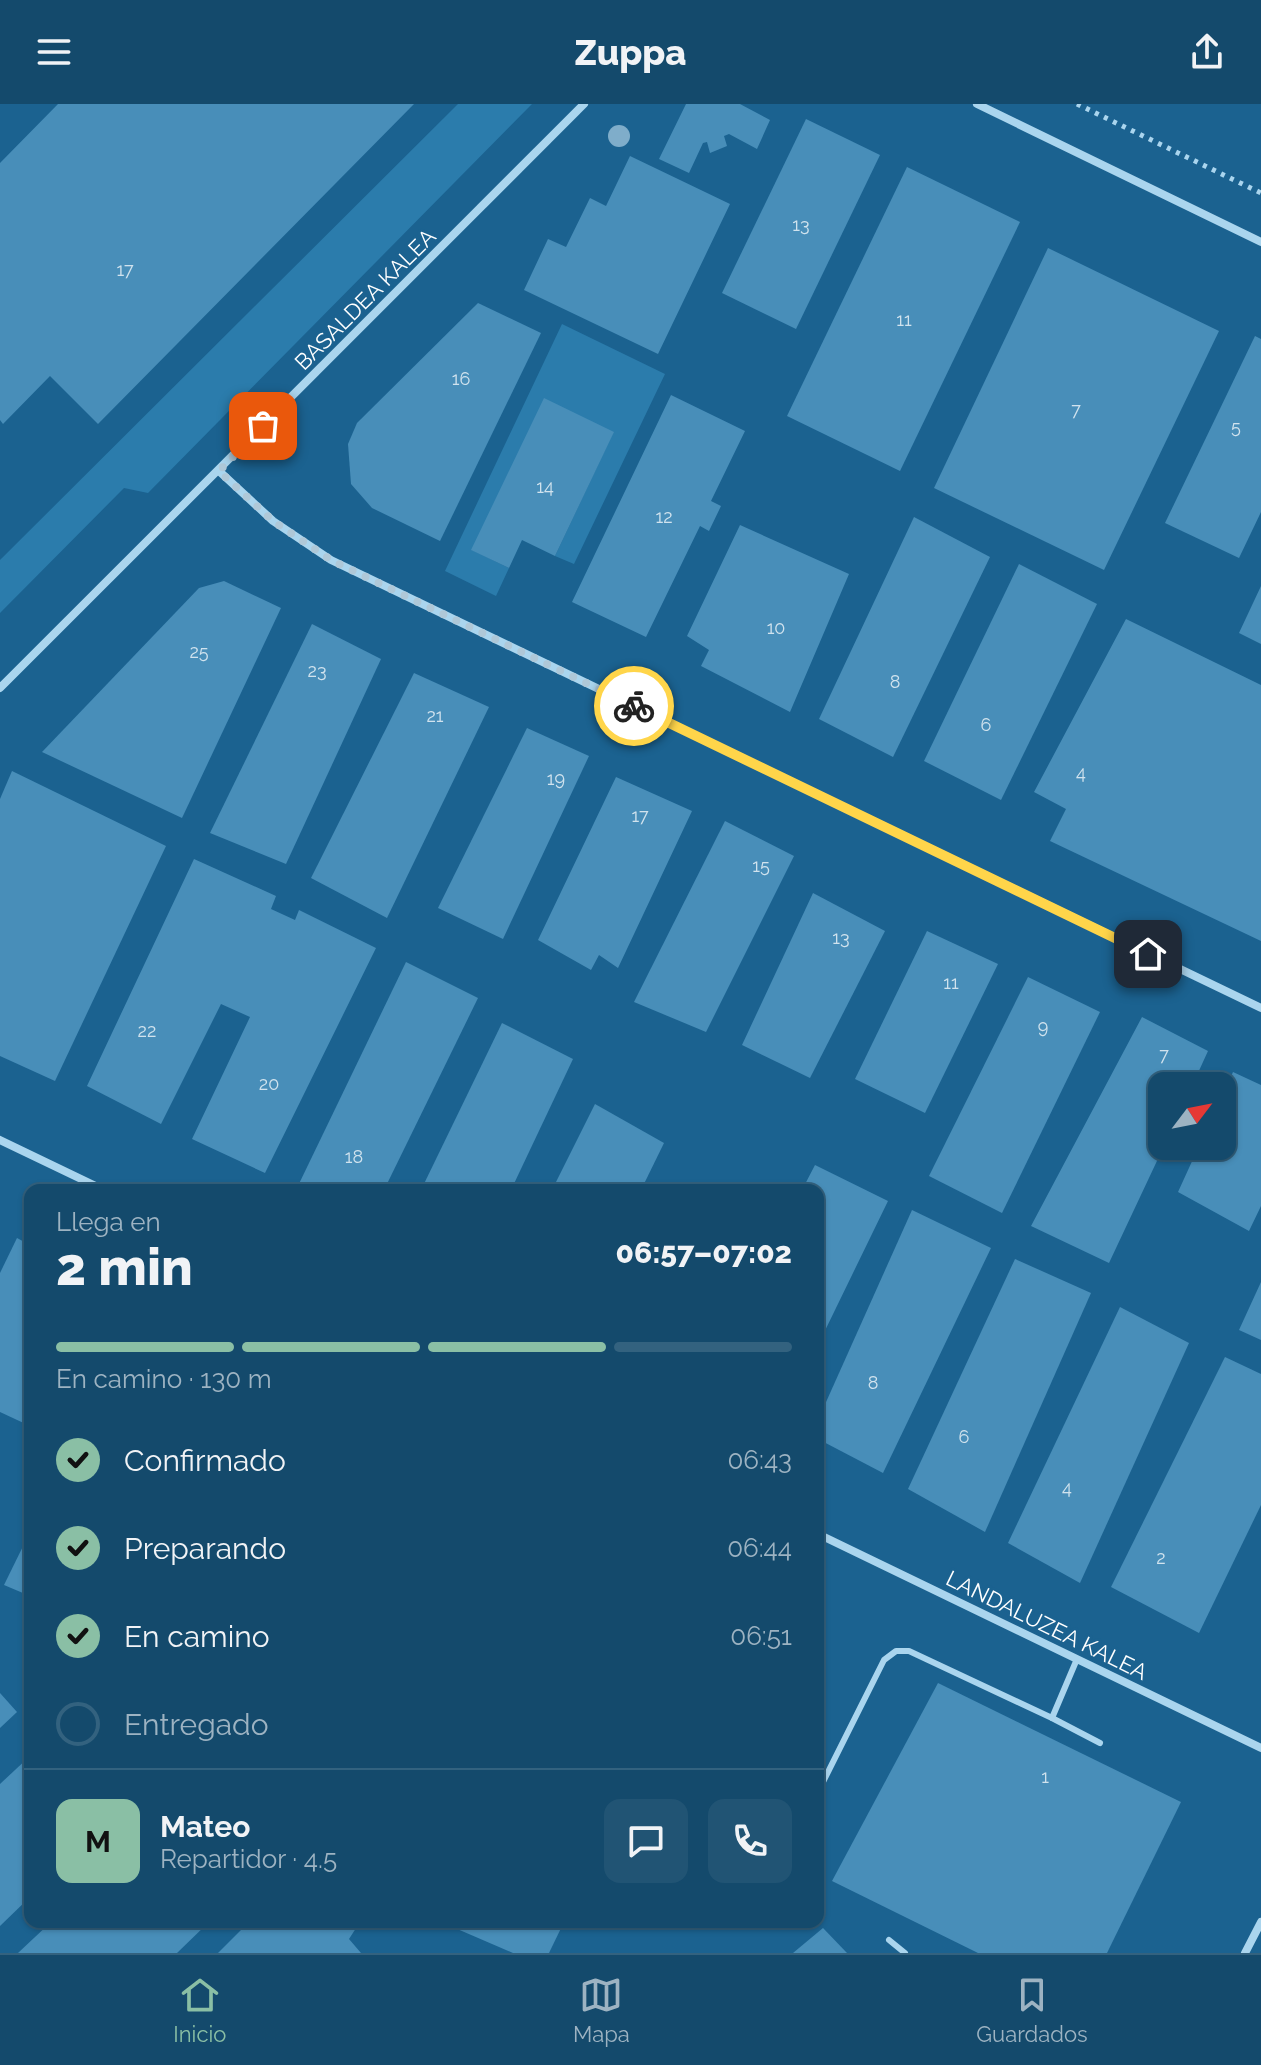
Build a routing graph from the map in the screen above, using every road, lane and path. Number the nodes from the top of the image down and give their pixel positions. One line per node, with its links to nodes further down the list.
1 (584, 104): 6 (street, BASALDEA KALEA)
2 (977, 104): 5 (street)
3 (1077, 104): 4 (path)
4 (1261, 193)
5 (1261, 242)
6 (219, 471): 7 (street, BASALDEA KALEA); 8 (street)
7 (0, 688)
8 (1261, 1008)
9 (0, 1140): 10 (street)
10 (92, 1184)
11 (824, 1537): 12 (street, LANDALUZEA KALEA)
12 (1077, 1659): 13 (lane); 15 (street, LANDALUZEA KALEA)
13 (1052, 1718): 14 (lane); 16 (lane)
14 (1100, 1743)
15 (1261, 1748)
16 (824, 1780)
17 (1261, 1922): 20 (street)
18 (889, 1940): 19 (lane)
19 (905, 1953)
20 (1245, 1953)

